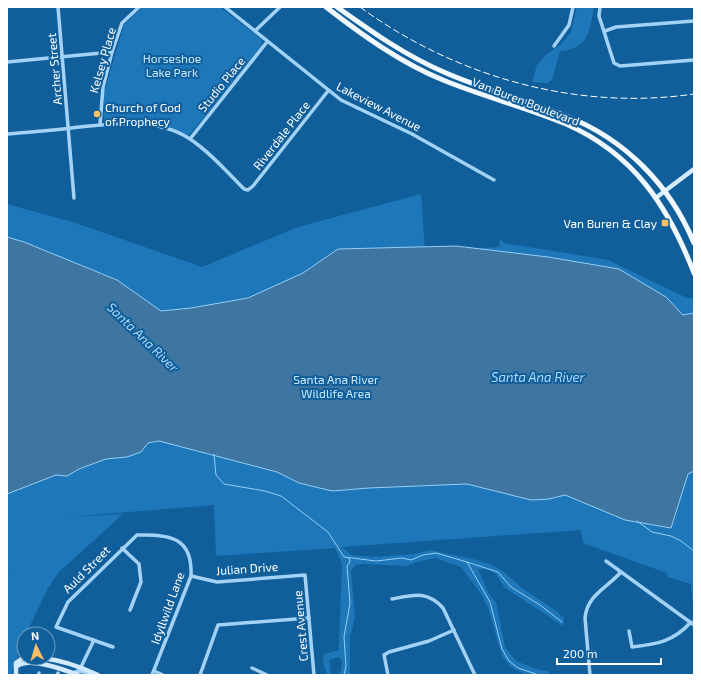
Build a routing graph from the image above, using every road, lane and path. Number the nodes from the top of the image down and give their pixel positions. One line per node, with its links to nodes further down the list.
1 (58, 7): 15 (street, Archer Street)
2 (139, 7): 14 (street, Kelsey Place)
3 (225, 7): 10 (street, Lakeview Avenue)
4 (280, 7): 10 (street)
5 (326, 7): 26 (main road, Van Buren Boulevard)
6 (337, 7): 25 (main road, Van Buren Boulevard)
7 (573, 7): 13 (street)
8 (600, 7): 11 (street)
9 (694, 21): 11 (street)
10 (255, 31): 12 (street, Lakeview Avenue)
11 (604, 31): 16 (street)
12 (267, 42): 18 (street, Lakeview Avenue); 22 (street, Studio Place)
13 (554, 46)
14 (112, 52): 15 (street); 19 (street, Kelsey Place)
15 (63, 57): 17 (street); 20 (street, Archer Street)
16 (694, 60)
17 (7, 62)
18 (328, 91): 22 (street, Riverdale Place); 24 (street, Lakeview Avenue)
19 (100, 125): 20 (street); 22 (street)
20 (69, 129): 21 (street); 27 (street, Archer Street)
21 (7, 134)
22 (190, 139)
23 (694, 169): 25 (main road)
24 (494, 180)
25 (665, 191): 26 (main road); 28 (main road, Van Buren Boulevard)
26 (657, 197): 29 (main road, Van Buren Boulevard)
27 (74, 198)
28 (694, 243)
29 (694, 273)
30 (122, 548): 34 (street, Idyllwild Lane); 36 (street); 41 (street, Auld Street)
31 (606, 561): 32 (street)
32 (621, 572): 38 (street); 57 (street)
33 (305, 575): 34 (street, Julian Drive); 37 (street, Crest Avenue)
34 (191, 576): 47 (street, Idyllwild Lane)
35 (392, 599): 39 (street)
36 (130, 610)
37 (309, 618): 52 (street); 54 (street, Crest Avenue)
38 (692, 623): 40 (street)
39 (454, 630): 55 (street); 56 (street)
40 (629, 630)
41 (94, 640): 42 (street); 45 (street)
42 (113, 647)
43 (56, 660): 45 (main road)
44 (16, 667): 48 (main road); 50 (main road)
45 (81, 667): 49 (main road)
46 (252, 668): 53 (street)
47 (153, 673): 51 (street)
48 (74, 674): 49 (street)
49 (96, 674)
50 (16, 675)
51 (163, 675)
52 (200, 675)
53 (266, 675)
54 (314, 675)
55 (388, 675)
56 (475, 675)
57 (590, 675)

